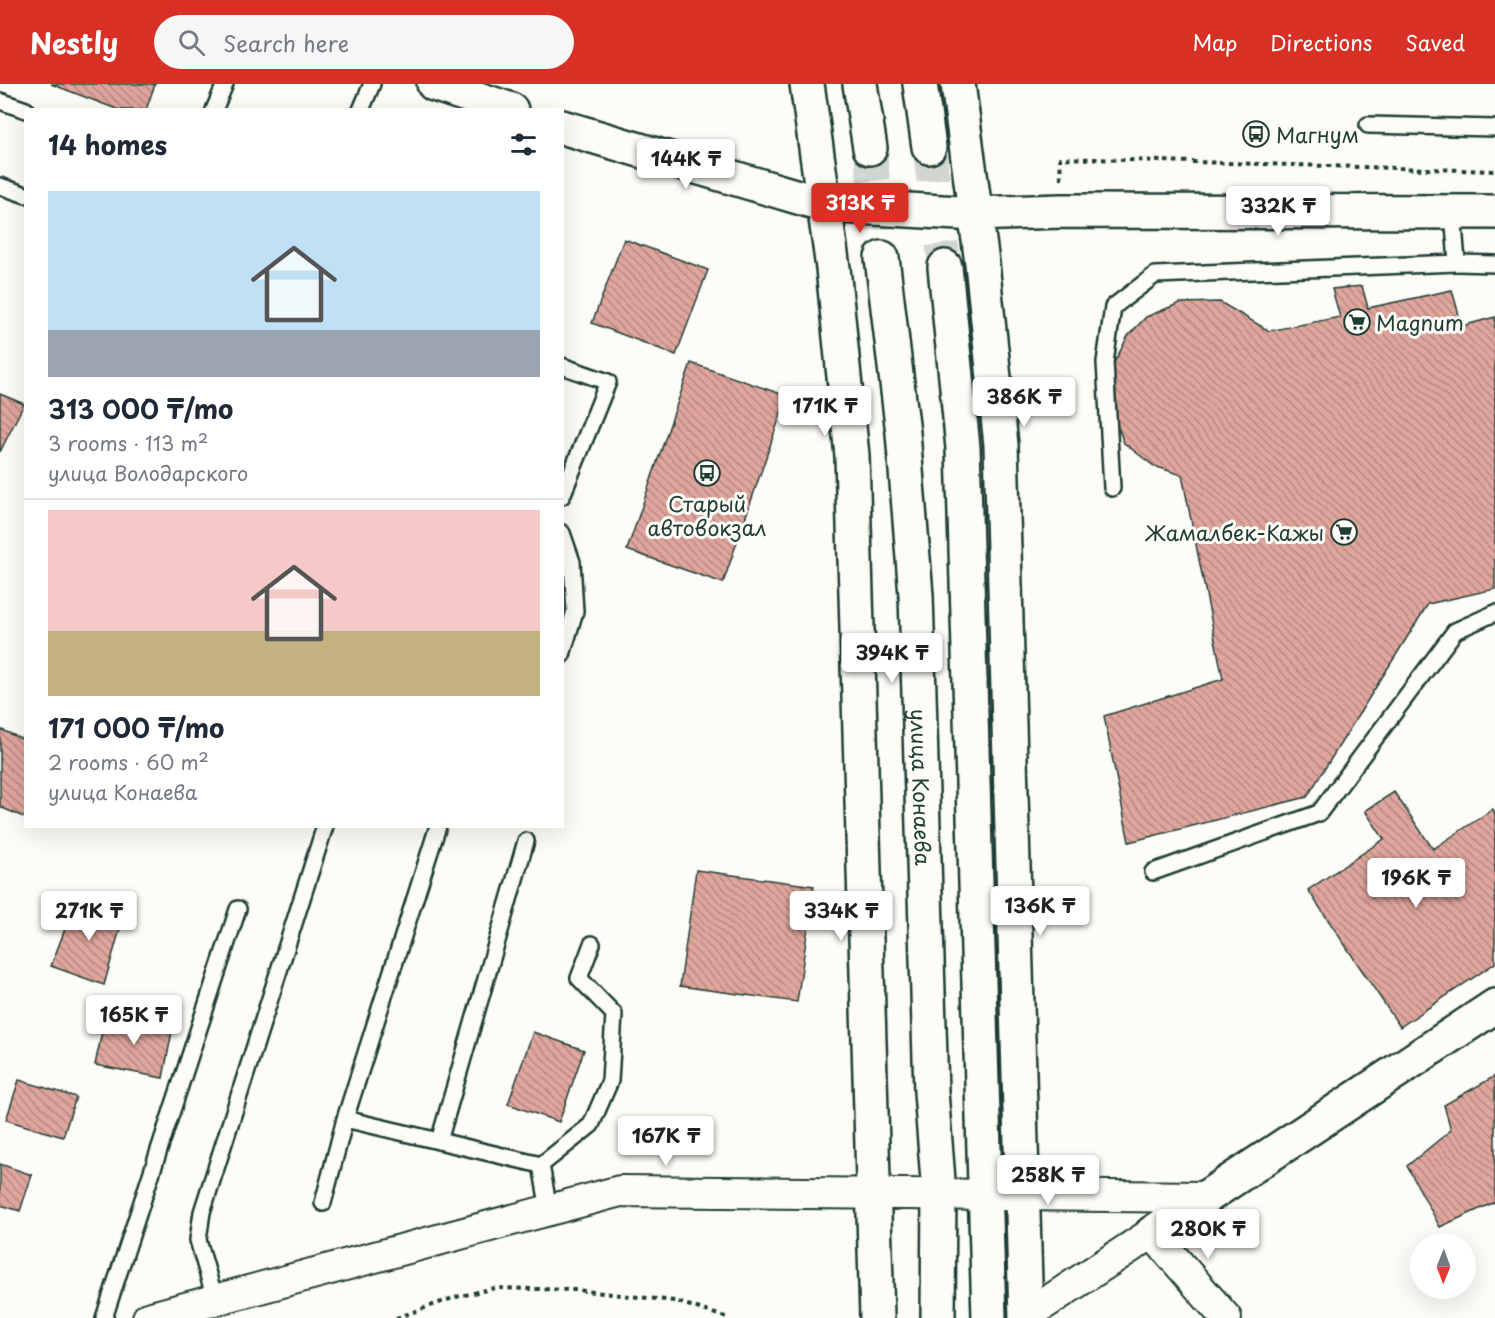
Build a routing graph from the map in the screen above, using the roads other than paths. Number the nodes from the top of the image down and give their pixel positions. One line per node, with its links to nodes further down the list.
1 (225, 84): 9 (lane)
2 (372, 84): 10 (lane)
3 (434, 84): 11 (main road)
4 (807, 84): 20 (main road)
5 (860, 84): 17 (main road)
6 (920, 84): 16 (main road)
7 (958, 84): 23 (main road)
8 (0, 101): 12 (lane)
9 (215, 108)
10 (362, 108)
11 (505, 108)
12 (24, 109)
13 (1368, 125): 15 (lane)
14 (564, 128): 20 (main road)
15 (1495, 128)
16 (929, 147)
17 (870, 148)
18 (0, 186): 19 (lane)
19 (24, 194)
20 (825, 205): 23 (main road); 44 (main road)
21 (1453, 211): 22 (main road); 23 (main road); 25 (lane)
22 (1495, 212)
23 (975, 214): 47 (main road)
24 (882, 258): 45 (main road, улица Конаева)
25 (1456, 263): 26 (lane); 29 (lane)
26 (1495, 264)
27 (945, 267): 46 (main road)
28 (564, 367): 30 (lane)
29 (1112, 488)
30 (564, 491)
31 (564, 539): 33 (lane)
32 (1495, 613): 37 (lane)
33 (564, 649)
34 (324, 828): 52 (lane)
35 (437, 828): 41 (lane)
36 (526, 840): 42 (lane)
37 (1153, 872)
38 (238, 909): 54 (lane)
39 (592, 944): 43 (lane)
40 (1495, 1006): 48 (main road)
41 (345, 1119): 42 (lane); 49 (lane)
42 (439, 1141): 43 (lane)
43 (541, 1165): 50 (lane)
44 (873, 1192): 45 (street); 50 (street); 56 (main road)
45 (939, 1193): 46 (street); 57 (main road, улица Конаева)
46 (985, 1193): 47 (street); 58 (main road)
47 (1022, 1193): 48 (street); 53 (main road)
48 (1207, 1197): 51 (main road)
49 (323, 1203)
50 (549, 1210): 52 (street)
51 (1152, 1233): 53 (street); 59 (street)
52 (215, 1299): 55 (street)
53 (1026, 1317)
54 (104, 1318)
55 (148, 1318)
56 (877, 1318)
57 (938, 1318)
58 (989, 1318)
59 (1226, 1318)

